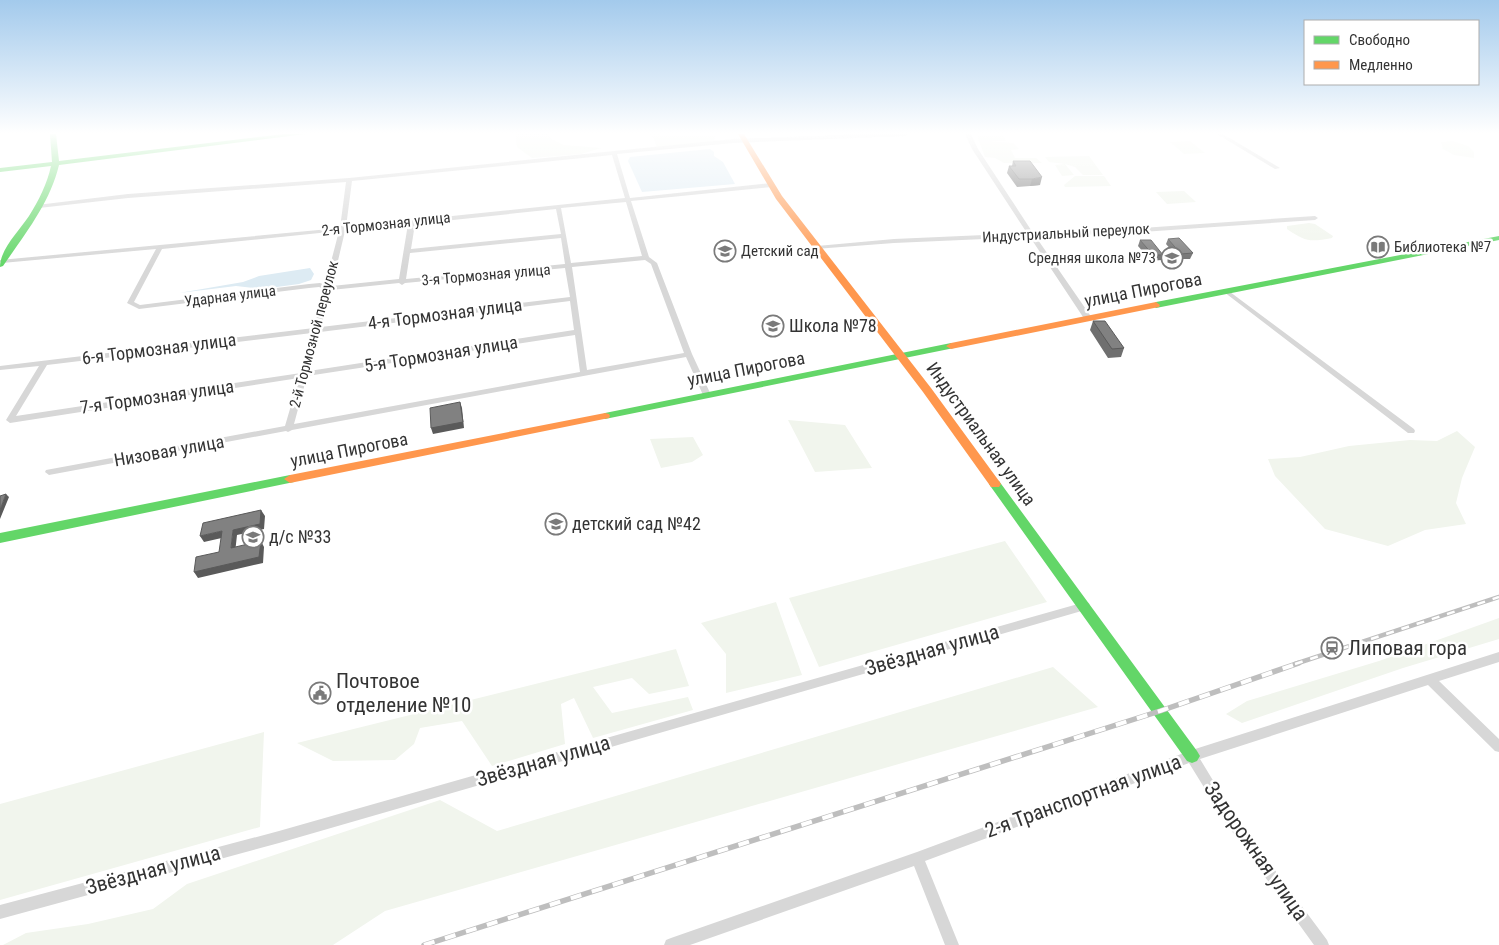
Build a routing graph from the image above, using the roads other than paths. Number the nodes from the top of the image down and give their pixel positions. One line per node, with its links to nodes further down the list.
1 (48, 178): 9 (street)
2 (369, 178): 6 (street)
3 (621, 178): 8 (street)
4 (766, 178): 7 (street, Индустриальная улица)
5 (994, 178): 14 (street)
6 (350, 180): 9 (street); 13 (street, 2-й Тормозной переулок)
7 (770, 185): 8 (street, 2-я Тормозная улица); 18 (street, Индустриальная улица)
8 (628, 199): 10 (street, 2-я Тормозная улица); 20 (street)
9 (39, 206): 21 (street)
10 (558, 206): 12 (street, 2-я Тормозная улица); 15 (street)
11 (1315, 218): 14 (street, Индустриальный переулок)
12 (412, 221): 13 (street, 2-я Тормозная улица); 19 (street)
13 (343, 228): 17 (street, 2-я Тормозная улица); 24 (street, 2-й Тормозной переулок)
14 (1031, 235): 18 (street, Индустриальный переулок); 27 (street)
15 (564, 236): 19 (street); 22 (street)
16 (1499, 238): 25 (street, улица Пирогова)
17 (160, 247): 21 (street, 2-я Тормозная улица); 24 (street, Ударная улица)
18 (817, 248): 31 (street, Индустриальная улица)
19 (408, 250): 23 (street)
20 (646, 258): 22 (street, 3-я Тормозная улица); 30 (street)
21 (1, 262)
22 (568, 267): 23 (street, 3-я Тормозная улица); 26 (street)
23 (402, 283): 24 (street, 3-я Тормозная улица)
24 (327, 288): 28 (street, 2-й Тормозной переулок)
25 (1226, 291): 27 (street, улица Пирогова); 38 (street)
26 (573, 299): 28 (street, 4-я Тормозная улица); 29 (street)
27 (1088, 318): 31 (street, улица Пирогова)
28 (317, 329): 32 (street, 6-я Тормозная улица); 35 (street, 2-й Тормозной переулок)
29 (578, 332): 34 (street); 35 (street, 5-я Тормозная улица)
30 (688, 354): 34 (street, улица Пирогова); 36 (street)
31 (902, 356): 36 (street, улица Пирогова); 41 (street, Индустриальная улица)
32 (44, 363): 33 (street, 6-я Тормозная улица); 35 (street, 7-я Тормозная улица)
33 (0, 368)
34 (584, 373): 37 (street, улица Пирогова)
35 (304, 374): 37 (street, 2-й Тормозной переулок)
36 (707, 395): 40 (street, улица Пирогова)
37 (288, 429): 39 (street, Низовая улица)
38 (1411, 431)
39 (49, 472)
40 (0, 538)
41 (1085, 606): 45 (street, Индустриальная улица); 47 (street, Звёздная улица)
42 (1499, 657): 43 (street, 2-я Транспортная улица)
43 (1431, 680): 44 (street); 45 (street, 2-я Транспортная улица)
44 (1499, 746)
45 (1192, 756): 46 (street, 2-я Транспортная улица); 50 (street, Задорожная улица)
46 (917, 858): 48 (street, 2-я Транспортная улица); 49 (street)
47 (0, 912)
48 (671, 945)
49 (952, 945)
50 (1322, 945)

